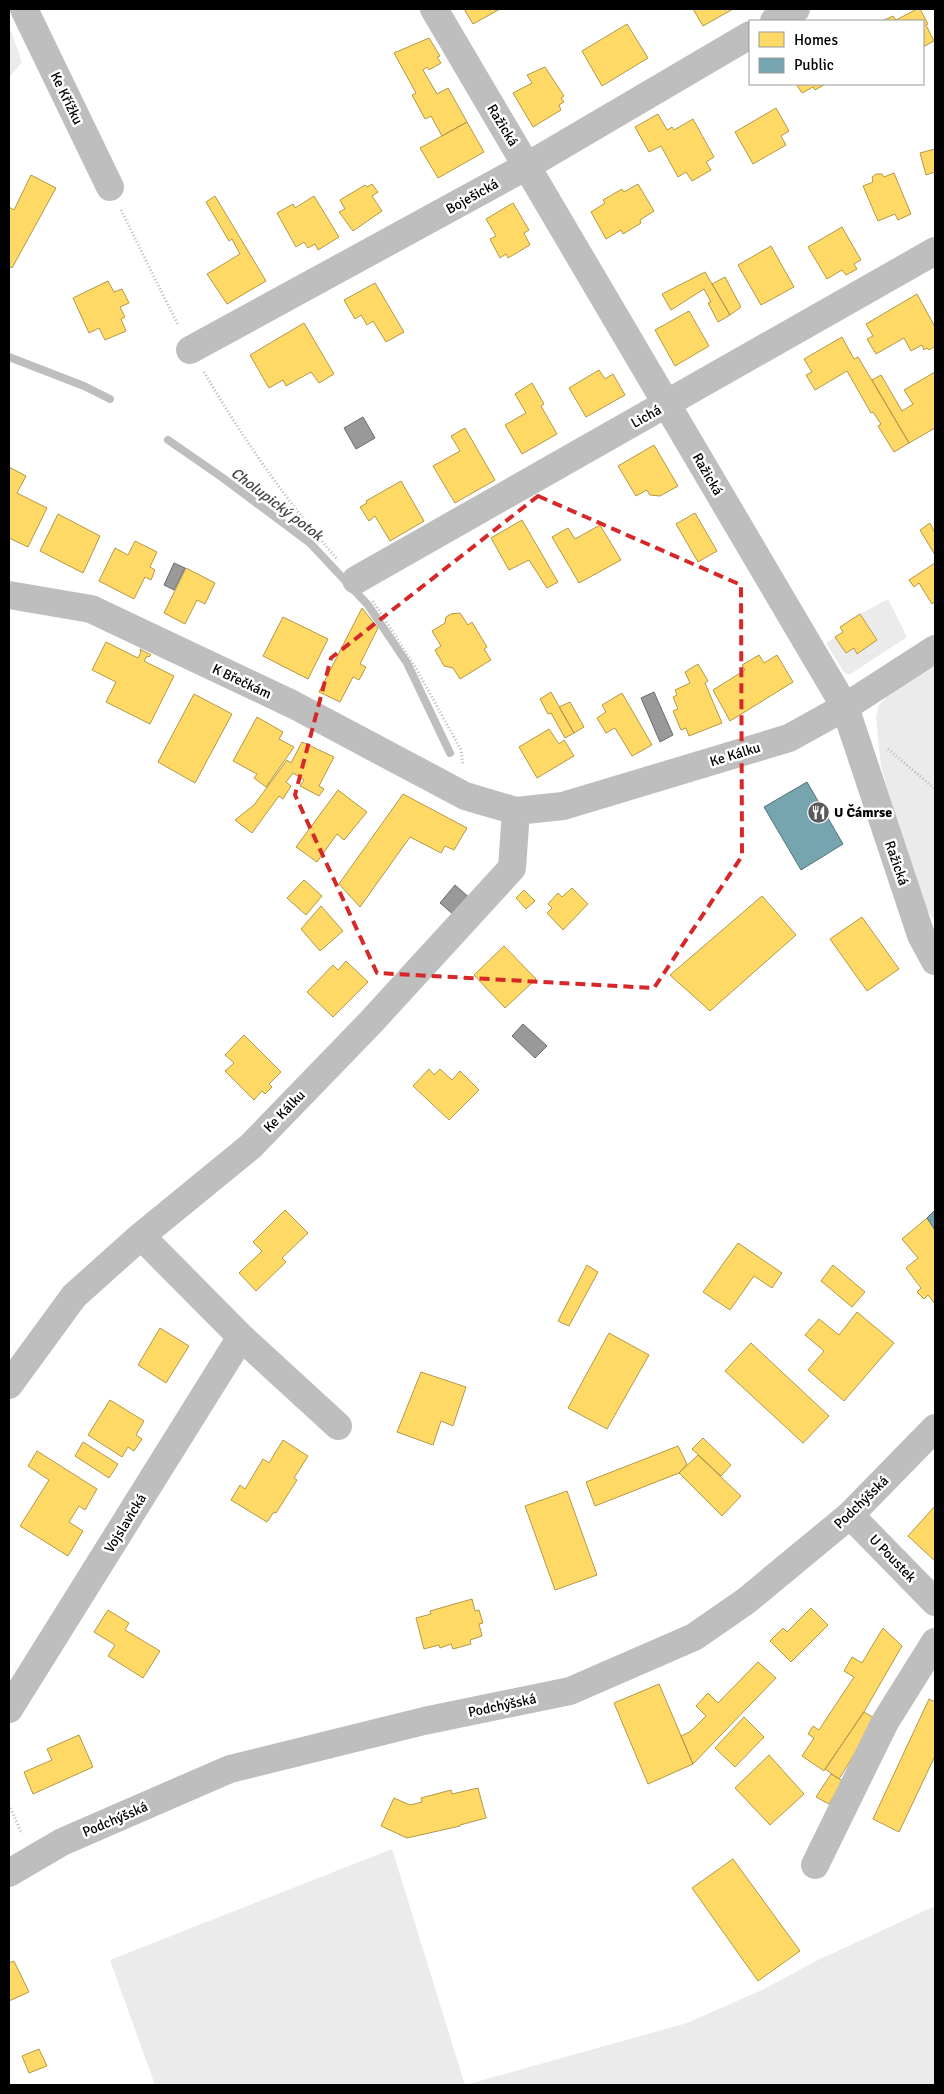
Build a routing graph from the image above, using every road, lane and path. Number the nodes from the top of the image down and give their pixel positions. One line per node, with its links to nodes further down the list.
1 (24, 9): 7 (street, Ke Křížku)
2 (434, 9): 6 (street, Ražická)
3 (796, 9): 4 (street)
4 (776, 20)
5 (749, 36): 6 (street, Boješická)
6 (527, 166): 9 (street, Boješická); 10 (street, Ražická)
7 (110, 187): 9 (path)
8 (935, 251): 10 (street, Lichá)
9 (190, 350): 11 (path)
10 (667, 405): 11 (street, Lichá); 14 (street, Ražická)
11 (356, 580): 15 (path)
12 (9, 595): 15 (street, K Břečkám)
13 (935, 649): 14 (street, Ke Kálku)
14 (845, 707): 16 (street, Ke Kálku); 17 (street, Ražická)
15 (465, 796): 16 (street, Ke Kálku)
16 (516, 811): 18 (street, Ke Kálku)
17 (935, 961)
18 (141, 1236): 19 (street); 20 (street, Ke Kálku)
19 (241, 1337): 21 (street); 26 (street, Vojslavická)
20 (9, 1385)
21 (338, 1426)
22 (935, 1428): 23 (street, Podchýšská)
23 (850, 1514): 24 (street, U Poustek); 28 (street, Podchýšská)
24 (935, 1602)
25 (935, 1642): 29 (street)
26 (9, 1709)
27 (9, 1805): 28 (path)
28 (34, 1858): 30 (street, Podchýšská)
29 (815, 1864)
30 (9, 1873)

